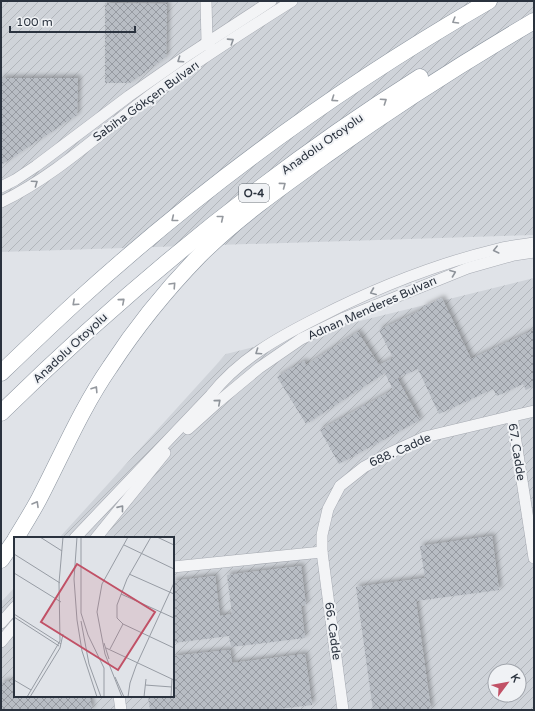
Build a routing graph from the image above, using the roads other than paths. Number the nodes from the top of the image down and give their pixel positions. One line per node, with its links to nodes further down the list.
1 (206, 1): 7 (street)
2 (271, 1): 7 (street, Sabiha Gökçen Bulvarı)
3 (292, 1): 8 (street, Sabiha Gökçen Bulvarı, one-way to 3)
4 (488, 1): 13 (highway, O-4, one-way to 13)
5 (534, 9): 15 (highway, Anadolu Otoyolu / O-4, one-way to 5)
6 (534, 21): 17 (highway, one-way to 6)
7 (207, 42): 8 (street); 9 (street, Sabiha Gökçen Bulvarı, one-way to 9)
8 (213, 52): 10 (street, Sabiha Gökçen Bulvarı, one-way to 8)
9 (1, 187)
10 (1, 202)
11 (534, 243): 18 (street, one-way to 18)
12 (534, 252): 19 (street, Adnan Menderes Bulvarı, one-way to 12)
13 (1, 373)
14 (534, 411): 16 (street, 688. Cadde)
15 (1, 413)
16 (512, 416): 21 (street, 688. Cadde); 22 (street, 67. Cadde)
17 (17, 537)
18 (76, 537)
19 (97, 537)
20 (14, 542): 23 (highway)
21 (322, 552): 24 (street); 31 (street, 66. Cadde)
22 (534, 558)
23 (1, 560)
24 (174, 567)
25 (14, 608): 26 (street)
26 (1, 623)
27 (14, 627): 28 (street)
28 (1, 642)
29 (119, 697): 30 (street)
30 (121, 710)
31 (343, 710)

